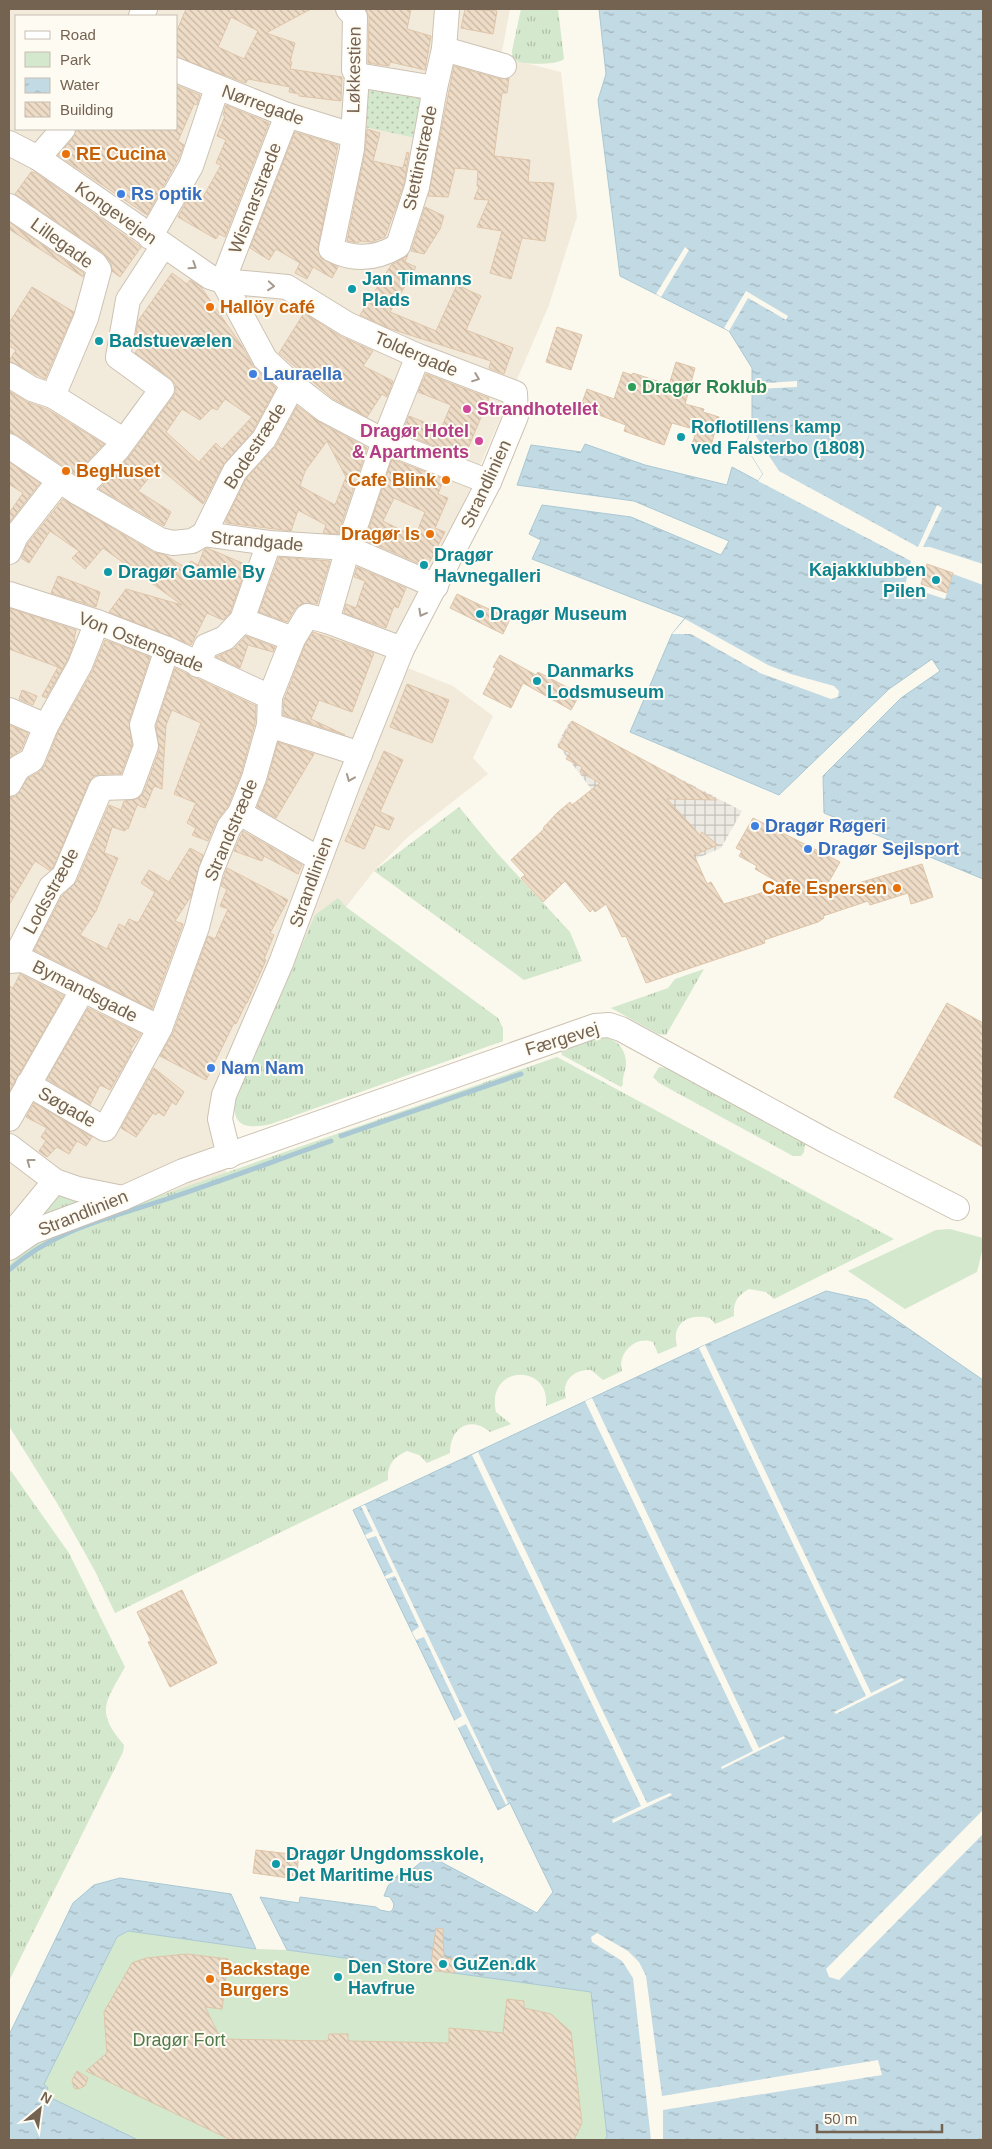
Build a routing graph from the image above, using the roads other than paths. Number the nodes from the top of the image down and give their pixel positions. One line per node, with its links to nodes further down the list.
1 (348, 9): 6 (street, Løkkestien)
2 (447, 9): 3 (street, Stettinstræde)
3 (444, 49): 4 (street); 8 (street, Stettinstræde)
4 (504, 66)
5 (178, 71): 7 (street, Nørregade)
6 (357, 76): 8 (street); 11 (street, Løkkestien)
7 (217, 88): 9 (street, Nørregade); 15 (street)
8 (435, 88): 16 (street, Stettinstræde)
9 (287, 115): 11 (street, Nørregade); 17 (street, Wismarstræde)
10 (62, 130): 13 (street)
11 (352, 135): 16 (street, Løkkestien)
12 (12, 150): 13 (street, Kongevejen)
13 (38, 158): 15 (street, Kongevejen)
14 (9, 206): 23 (street, Lillegade)
15 (157, 241): 17 (street, Kongevejen, one-way to 17); 24 (street)
16 (343, 255)
17 (223, 281): 18 (street, Kongevejen, one-way to 18); 21 (street)
18 (321, 307): 19 (street, Toldergade)
19 (418, 356): 22 (street, Toldergade, one-way to 22); 25 (street)
20 (9, 375): 23 (street)
21 (293, 385): 25 (street); 29 (street, Bodestræde)
22 (515, 393): 27 (street, Strandlinien)
23 (53, 396): 24 (street)
24 (123, 440): 28 (street)
25 (384, 441): 27 (street); 32 (street)
26 (9, 446): 28 (street, Strandgade)
27 (490, 482): 33 (street, Strandlinien)
28 (68, 487): 29 (street, Strandgade); 30 (street)
29 (204, 534): 31 (street, Strandgade)
30 (11, 540)
31 (269, 543): 32 (street, Strandgade); 35 (street)
32 (348, 548): 33 (street, Strandgade); 36 (street)
33 (436, 586): 40 (street, Strandlinien, one-way to 40)
34 (9, 594): 37 (street, Von Ostensgade)
35 (242, 620): 38 (street); 41 (street)
36 (327, 621): 38 (street, Strandstræde); 40 (street)
37 (97, 622): 39 (street, Von Ostensgade); 45 (street)
38 (293, 639): 42 (street, Strandstræde)
39 (167, 649): 41 (street, Von Ostensgade); 50 (street, Lodsstræde)
40 (402, 649): 46 (street, Strandlinien)
41 (198, 665): 42 (street, Von Ostensgade)
42 (270, 697): 44 (street, Strandstræde)
43 (9, 710): 45 (street)
44 (269, 725): 46 (street); 48 (street, Strandstræde)
45 (46, 726): 47 (street)
46 (360, 754): 49 (street, Strandlinien, one-way to 49)
47 (9, 784)
48 (240, 813): 49 (street); 52 (street, Strandstræde)
49 (319, 859): 57 (street, Strandlinien)
50 (12, 961): 51 (street, Bymandsgade)
51 (82, 991): 52 (street, Bymandsgade); 53 (street)
52 (160, 1028): 55 (street, Strandstræde)
53 (28, 1084): 54 (street); 55 (street, Søgade)
54 (9, 1119)
55 (106, 1129)
56 (9, 1146): 58 (street, one-way to 56)
57 (229, 1156): 59 (street, Strandlinien); 60 (street, Færgevej)
58 (55, 1181): 59 (street); 61 (street, Strandlinien)
59 (122, 1198): 62 (street, Strandlinien)
60 (957, 1208)
61 (9, 1237)
62 (9, 1248)

